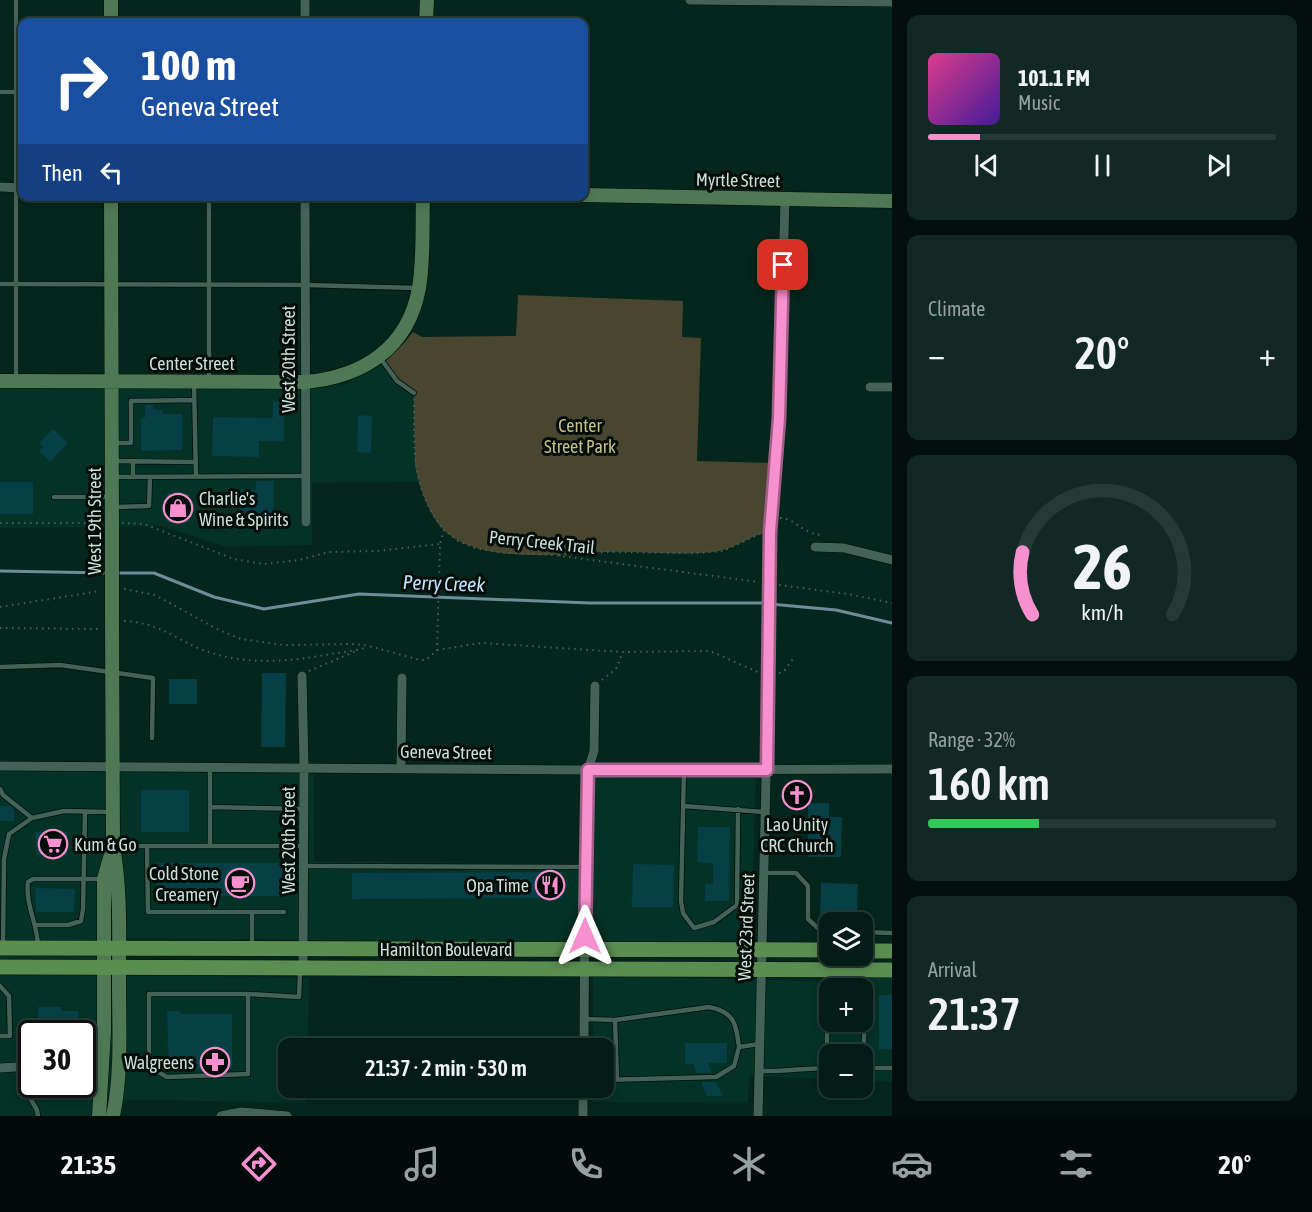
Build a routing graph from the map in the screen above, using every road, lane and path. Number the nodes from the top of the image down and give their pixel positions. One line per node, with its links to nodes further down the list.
1 (16, 0): 11 (lane)
2 (111, 0): 7 (main road)
3 (305, 0): 8 (street)
4 (427, 0): 9 (main road)
5 (690, 0): 6 (street)
6 (892, 2)
7 (111, 18)
8 (305, 18)
9 (426, 18)
10 (0, 92): 11 (lane)
11 (14, 92): 12 (lane); 13 (lane)
12 (18, 92)
13 (18, 169)
14 (0, 188): 15 (street)
15 (18, 188)
16 (588, 195): 17 (main road, Myrtle Street)
17 (784, 199): 23 (main road, Myrtle Street); 52 (street, West 23rd Street)
18 (19, 201): 25 (lane)
19 (111, 201): 26 (main road, West 19th Street)
20 (209, 201): 27 (lane)
21 (305, 201): 28 (street, West 20th Street)
22 (423, 201): 29 (main road, Center Street)
23 (892, 201)
24 (0, 284): 25 (lane)
25 (16, 284): 26 (lane); 32 (lane)
26 (111, 284): 27 (lane); 33 (main road, West 19th Street)
27 (209, 285): 28 (lane); 35 (lane)
28 (305, 285): 29 (lane); 36 (street, West 20th Street)
29 (419, 288): 30 (main road, Center Street)
30 (379, 357): 36 (main road, Center Street); 39 (lane)
31 (0, 381): 32 (main road, Center Street)
32 (16, 381): 33 (main road, Center Street)
33 (112, 381): 34 (main road, Center Street); 41 (main road, West 19th Street)
34 (194, 381): 35 (main road, Center Street); 40 (lane)
35 (208, 381): 36 (main road, Center Street)
36 (304, 382): 45 (street, West 20th Street)
37 (870, 387): 38 (street)
38 (892, 387)
39 (414, 393): 56 (path)
40 (194, 400): 41 (lane); 44 (lane)
41 (111, 443): 42 (main road, West 19th Street)
42 (112, 461): 43 (lane); 46 (main road, West 19th Street)
43 (133, 461): 44 (lane); 47 (lane)
44 (195, 462): 49 (lane)
45 (306, 476): 49 (lane); 53 (street, West 20th Street)
46 (112, 477): 47 (lane); 51 (main road, West 19th Street)
47 (133, 477): 48 (lane)
48 (150, 477): 49 (lane); 51 (lane)
49 (196, 477)
50 (54, 496): 51 (lane)
51 (112, 502): 55 (main road, West 19th Street)
52 (771, 518): 57 (street, West 23rd Street); 60 (path)
53 (306, 522)
54 (0, 523): 55 (path)
55 (112, 526): 58 (path); 69 (main road, West 19th Street, bridge)
56 (444, 530): 58 (path); 61 (path, Perry Creek Trail)
57 (770, 536): 61 (path); 79 (street, West 23rd Street, bridge)
58 (440, 544): 73 (path)
59 (815, 547): 60 (street)
60 (829, 548): 62 (street)
61 (553, 555): 63 (path, Perry Creek Trail)
62 (892, 560)
63 (765, 583)
64 (777, 585): 67 (path)
65 (122, 589): 71 (path)
66 (103, 591): 68 (path)
67 (892, 603)
68 (0, 606)
69 (112, 622): 70 (path); 72 (path); 77 (main road, West 19th Street)
70 (0, 628)
71 (369, 646): 72 (path); 73 (path)
72 (360, 650): 78 (path)
73 (437, 650): 74 (path)
74 (623, 652): 79 (path); 81 (path)
75 (795, 656): 79 (path)
76 (0, 667): 77 (lane)
77 (112, 670): 82 (lane); 84 (main road, West 19th Street)
78 (302, 676): 86 (street, West 20th Street)
79 (769, 677): 91 (street, West 23rd Street)
80 (402, 678): 87 (street)
81 (595, 686): 90 (street)
82 (152, 738)
83 (0, 766): 84 (street, Geneva Street)
84 (113, 766): 85 (street, Geneva Street); 100 (main road, West 19th Street)
85 (210, 766): 86 (street, Geneva Street); 95 (lane)
86 (304, 767): 87 (street, Geneva Street); 96 (street, West 20th Street)
87 (401, 768): 90 (street, Geneva Street)
88 (684, 769): 90 (street, Geneva Street); 91 (street, Geneva Street); 94 (lane)
89 (892, 769): 91 (street, Geneva Street)
90 (588, 770): 109 (street)
91 (767, 770): 99 (street, West 23rd Street)
92 (0, 789): 93 (lane)
93 (2, 795): 101 (lane)
94 (683, 806): 97 (lane); 97 (lane)
95 (210, 807): 96 (lane); 106 (lane)
96 (304, 809): 107 (street, West 20th Street)
97 (738, 809): 99 (lane)
98 (85, 812): 100 (lane); 101 (lane); 112 (lane)
99 (765, 812): 111 (street, West 23rd Street)
100 (113, 813): 104 (main road, West 19th Street)
101 (32, 818): 103 (lane)
102 (0, 839): 103 (lane)
103 (8, 839): 110 (lane)
104 (113, 846): 105 (lane); 113 (main road, West 19th Street); 120 (main road, West 19th Street)
105 (147, 846): 106 (lane); 114 (lane)
106 (210, 846): 107 (lane)
107 (304, 846): 108 (street, West 20th Street)
108 (304, 866): 109 (lane); 124 (street, West 20th Street)
109 (585, 867): 125 (street)
110 (2, 868): 121 (lane)
111 (765, 873): 117 (lane); 126 (street, West 23rd Street)
112 (84, 879): 113 (lane); 116 (lane); 116 (lane)
113 (104, 879): 120 (main road, West 19th Street)
114 (252, 912): 115 (lane); 123 (lane)
115 (284, 912)
116 (36, 925): 122 (lane)
117 (819, 929)
118 (873, 932): 119 (lane)
119 (892, 933)
120 (111, 947): 122 (main road, Hamilton Boulevard); 123 (main road, Hamilton Boulevard); 130 (main road, West 19th Street)
121 (1, 948): 122 (main road, Hamilton Boulevard)
122 (38, 948)
123 (252, 948): 124 (main road, Hamilton Boulevard)
124 (303, 948): 125 (main road, Hamilton Boulevard); 132 (street, West 20th Street)
125 (585, 950): 126 (main road, Hamilton Boulevard); 133 (street)
126 (762, 950): 127 (main road, Hamilton Boulevard); 134 (street, West 23rd Street)
127 (819, 951)
128 (873, 951): 129 (main road)
129 (892, 951)
130 (111, 966): 131 (main road, Hamilton Boulevard); 132 (main road, Hamilton Boulevard); 138 (main road, West 19th Street); 147 (main road, West 19th Street)
131 (0, 967)
132 (302, 968): 133 (main road, Hamilton Boulevard); 137 (lane)
133 (585, 969): 134 (main road, Hamilton Boulevard); 139 (street)
134 (762, 970): 135 (main road, Hamilton Boulevard); 143 (street, West 23rd Street)
135 (892, 970)
136 (0, 986): 141 (lane)
137 (248, 994): 149 (lane); 149 (lane)
138 (104, 1008): 146 (main road, West 19th Street); 147 (main road)
139 (584, 1019): 140 (lane); 142 (street)
140 (615, 1020): 144 (lane); 156 (lane)
141 (0, 1036)
142 (584, 1038)
143 (759, 1044): 144 (lane); 154 (street, West 23rd Street)
144 (739, 1047): 156 (lane)
145 (96, 1066): 146 (street)
146 (102, 1066): 160 (main road, West 19th Street); 161 (main road)
147 (119, 1066): 149 (lane); 161 (main road, West 19th Street)
148 (18, 1067): 150 (street)
149 (148, 1067)
150 (0, 1068)
151 (819, 1068): 154 (lane)
152 (873, 1068): 153 (lane)
153 (892, 1068)
154 (759, 1071): 165 (street, West 23rd Street)
155 (614, 1079): 156 (lane)
156 (617, 1079)
157 (29, 1098): 159 (lane)
158 (583, 1098): 164 (street)
159 (38, 1116)
160 (99, 1116)
161 (111, 1116)
162 (220, 1116): 163 (street)
163 (287, 1116)
164 (583, 1116)
165 (758, 1116)

